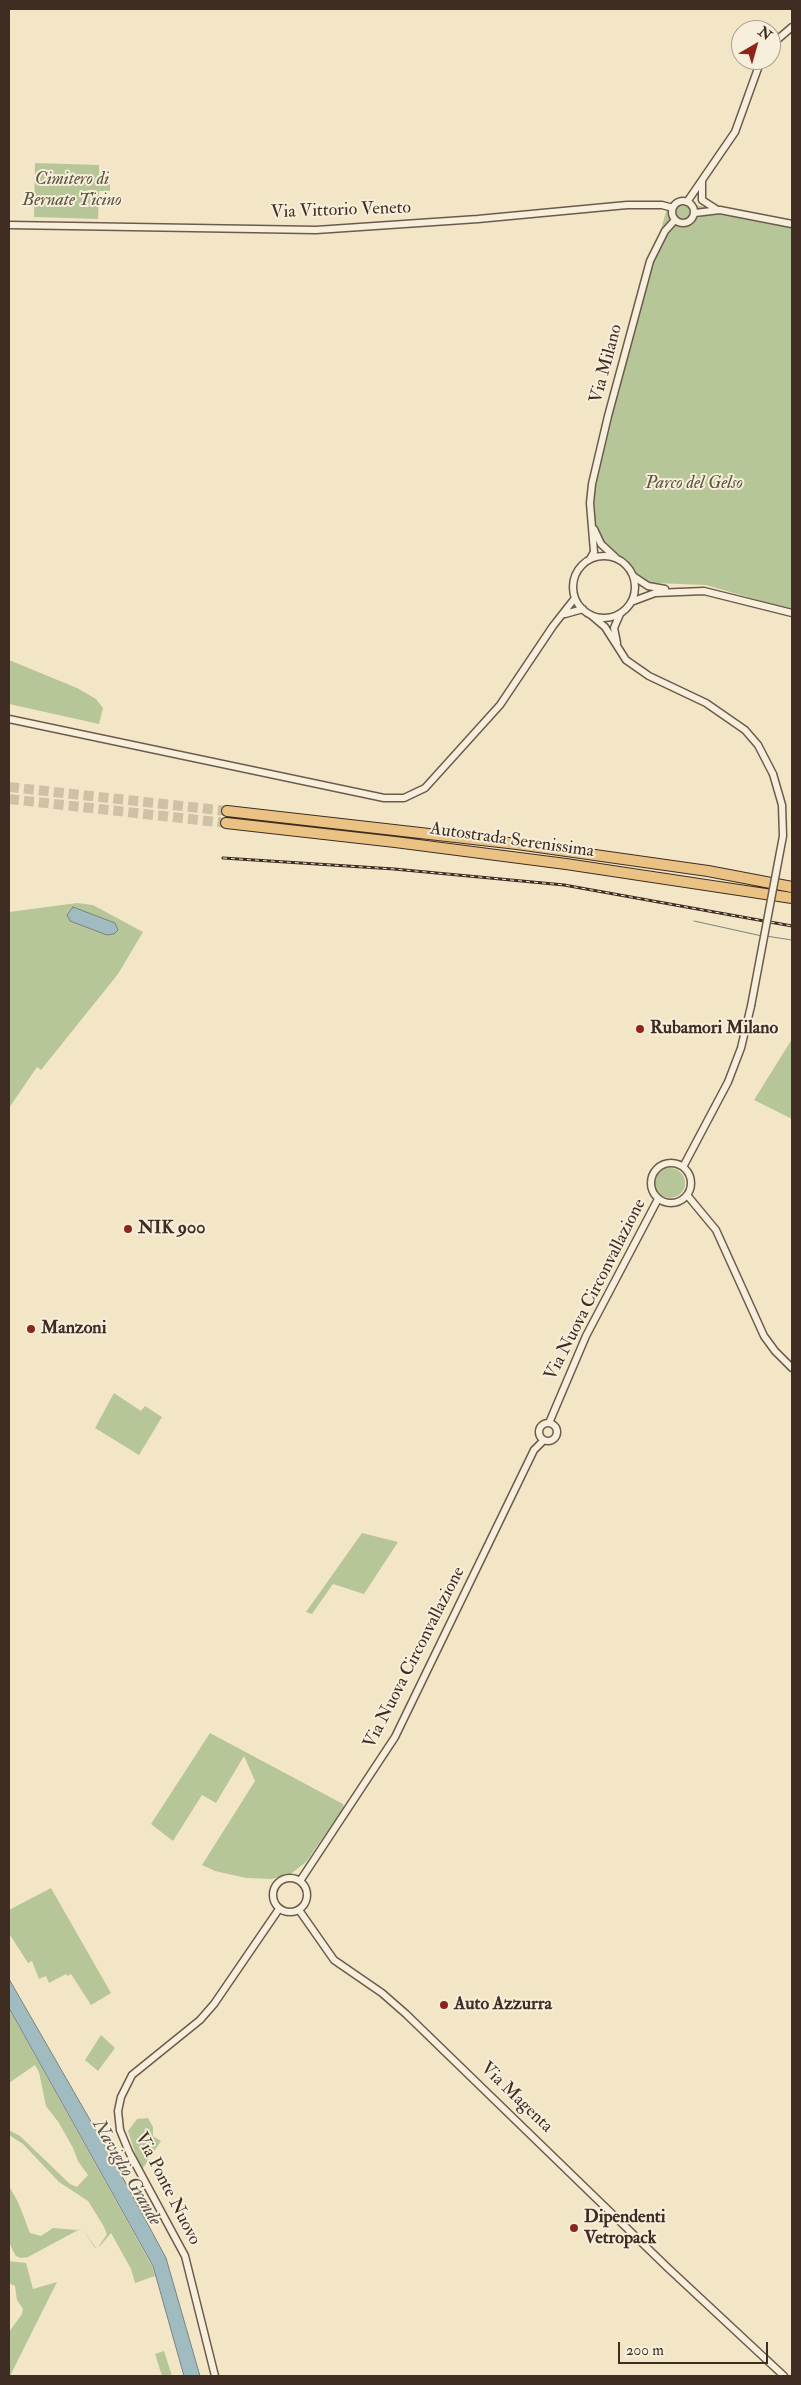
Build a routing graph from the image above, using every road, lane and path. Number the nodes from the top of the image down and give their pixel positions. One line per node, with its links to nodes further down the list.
1 (792, 27): 2 (street)
2 (781, 36)
3 (757, 70): 4 (street)
4 (702, 179): 5 (street); 7 (street)
5 (687, 202): 6 (street); 8 (street)
6 (673, 208): 9 (street); 11 (street, Via Vittorio Veneto)
7 (720, 210): 8 (street); 10 (street)
8 (695, 213): 9 (street)
9 (675, 220): 12 (street, Via Milano)
10 (792, 224)
11 (9, 226)
12 (592, 523): 13 (street, Via Milano); 14 (street, Via Milano)
13 (590, 559): 14 (street); 17 (street)
14 (620, 561): 15 (street)
15 (633, 576): 16 (street); 18 (street)
16 (672, 590): 18 (street); 21 (street)
17 (575, 598): 19 (street); 23 (street)
18 (631, 602): 20 (street)
19 (583, 609): 22 (street); 23 (street)
20 (620, 614): 22 (street); 24 (street)
21 (792, 614)
22 (591, 615): 24 (street)
23 (561, 616): 25 (street)
24 (618, 647): 30 (street, bridge)
25 (9, 719)
26 (227, 811): 28 (highway, Autostrada Serenissima)
27 (226, 823): 29 (highway, Autostrada Serenissima)
28 (792, 887)
29 (792, 898)
30 (683, 1167): 31 (street); 32 (street)
31 (687, 1195): 32 (street); 33 (street)
32 (658, 1199): 34 (street, Via Nuova Circonvallazione)
33 (792, 1368)
34 (550, 1423): 35 (street); 35 (street)
35 (544, 1440): 36 (street, Via Nuova Circonvallazione)
36 (300, 1881): 37 (street); 38 (street)
37 (279, 1909): 38 (street); 39 (street, Via Ponte Nuovo)
38 (299, 1910): 40 (street, Via Magenta)
39 (216, 2376)
40 (784, 2376)

